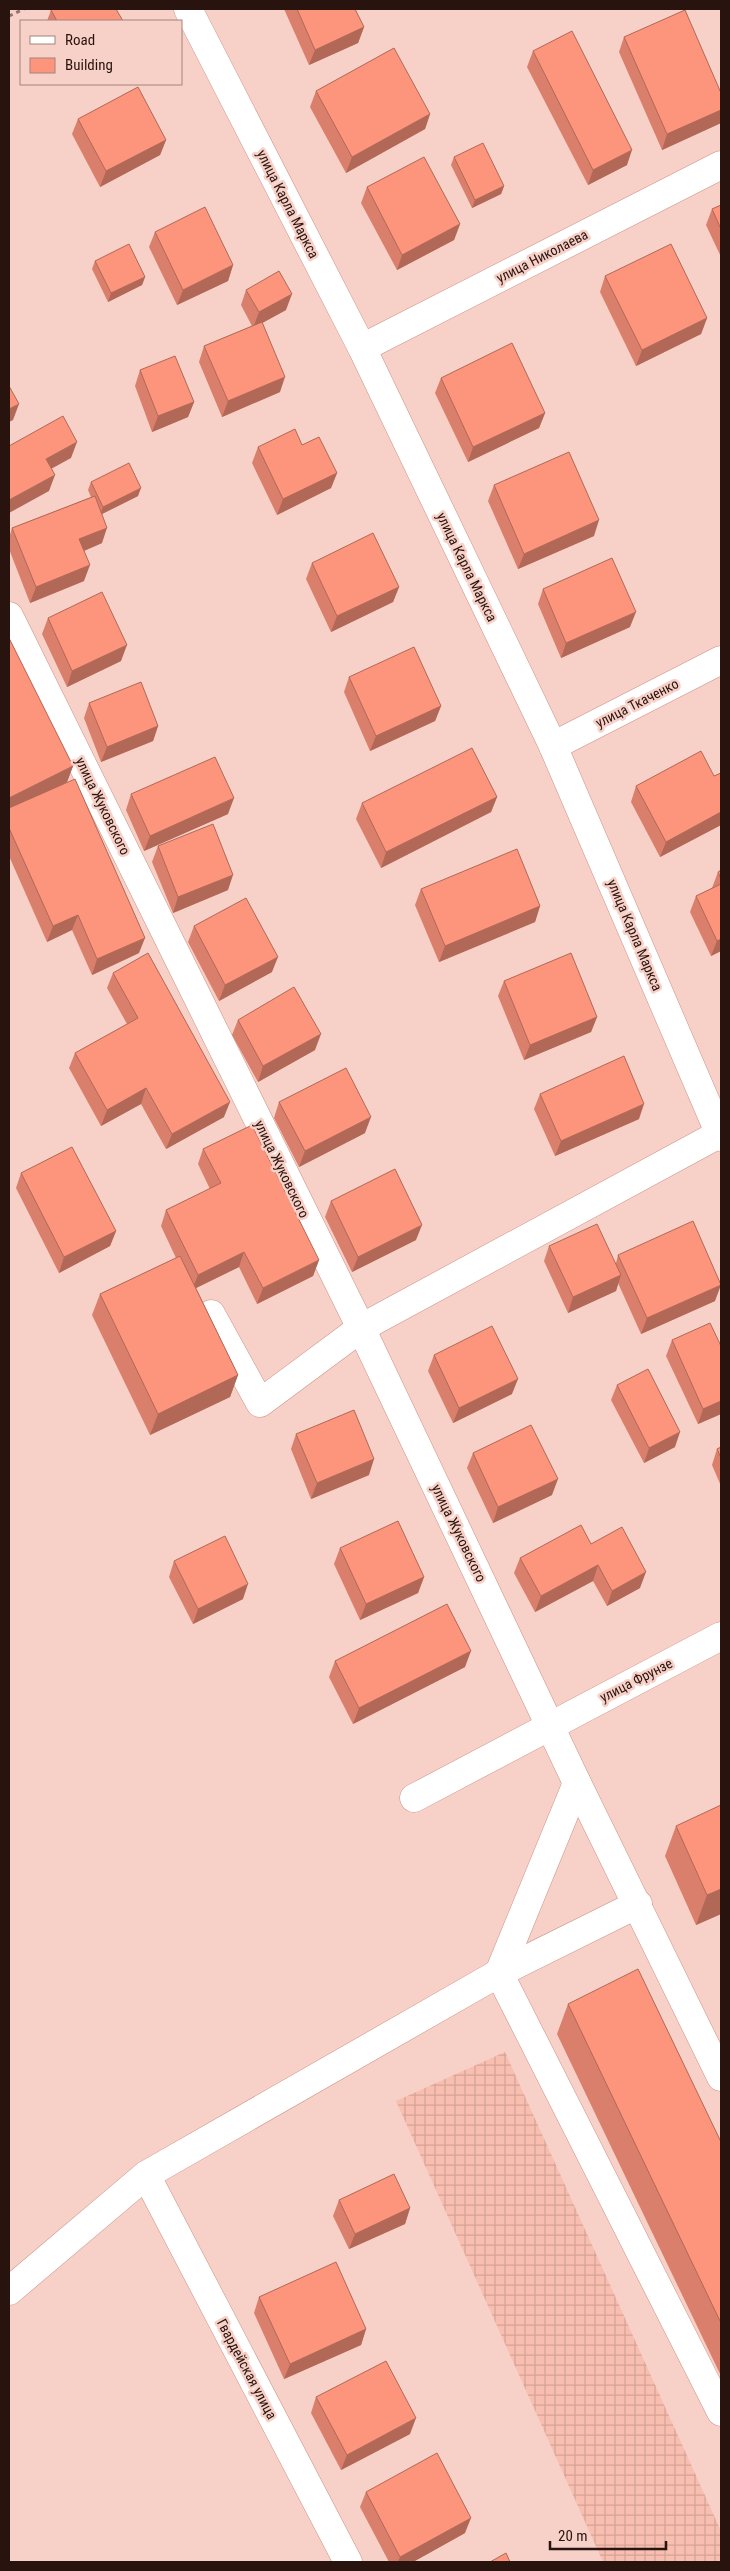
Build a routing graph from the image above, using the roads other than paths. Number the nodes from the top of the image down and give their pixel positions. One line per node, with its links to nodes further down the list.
1 (188, 9): 3 (street, улица Карла Маркса)
2 (721, 165): 3 (street, улица Николаева)
3 (362, 348): 6 (street, улица Карла Маркса)
4 (9, 616): 9 (street, улица Жуковского)
5 (721, 660): 6 (street, улица Ткаченко)
6 (553, 746): 7 (street, улица Карла Маркса)
7 (721, 1135): 9 (street)
8 (211, 1314): 9 (street)
9 (361, 1328): 11 (street, улица Жуковского)
10 (721, 1636): 11 (street, улица Фрунзе)
11 (551, 1724): 12 (street, улица Жуковского); 13 (street, улица Фрунзе)
12 (577, 1783): 14 (street, улица Жуковского); 15 (street)
13 (414, 1798)
14 (638, 1904): 15 (street); 16 (street, улица Жуковского)
15 (499, 1973): 17 (street); 19 (street)
16 (721, 2077)
17 (146, 2175): 18 (street); 20 (street, Гвардейская улица)
18 (9, 2291)
19 (721, 2412)
20 (348, 2562)

